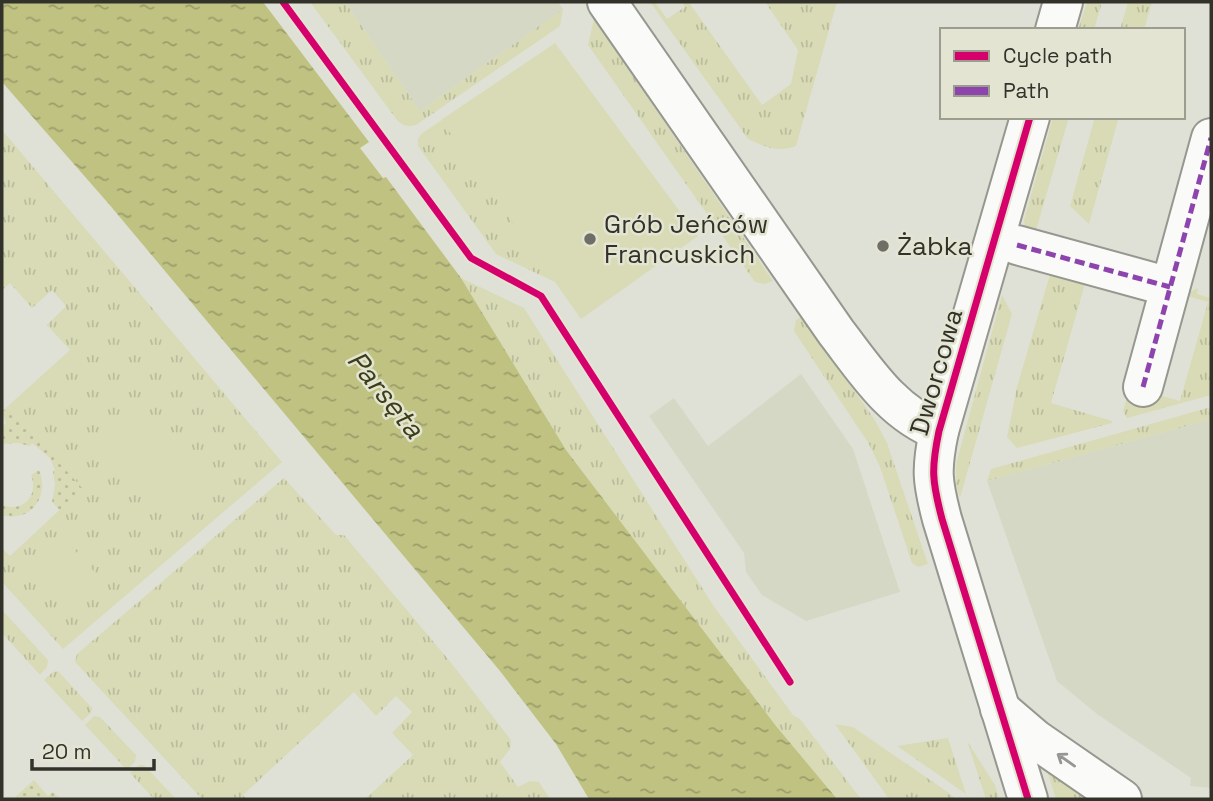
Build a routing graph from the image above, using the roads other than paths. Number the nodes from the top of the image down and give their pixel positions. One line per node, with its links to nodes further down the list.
1 (607, 2): 9 (street)
2 (1063, 2): 3 (street)
3 (1056, 28)
4 (1029, 119): 9 (street, Dworcowa)
5 (1211, 138): 7 (street)
6 (1017, 245): 7 (street)
7 (1170, 287): 8 (street)
8 (1143, 387)
9 (939, 431): 10 (street, Dworcowa)
10 (1000, 709): 11 (street, Dworcowa); 12 (street, one-way to 10)
11 (1028, 799)
12 (1122, 799)

